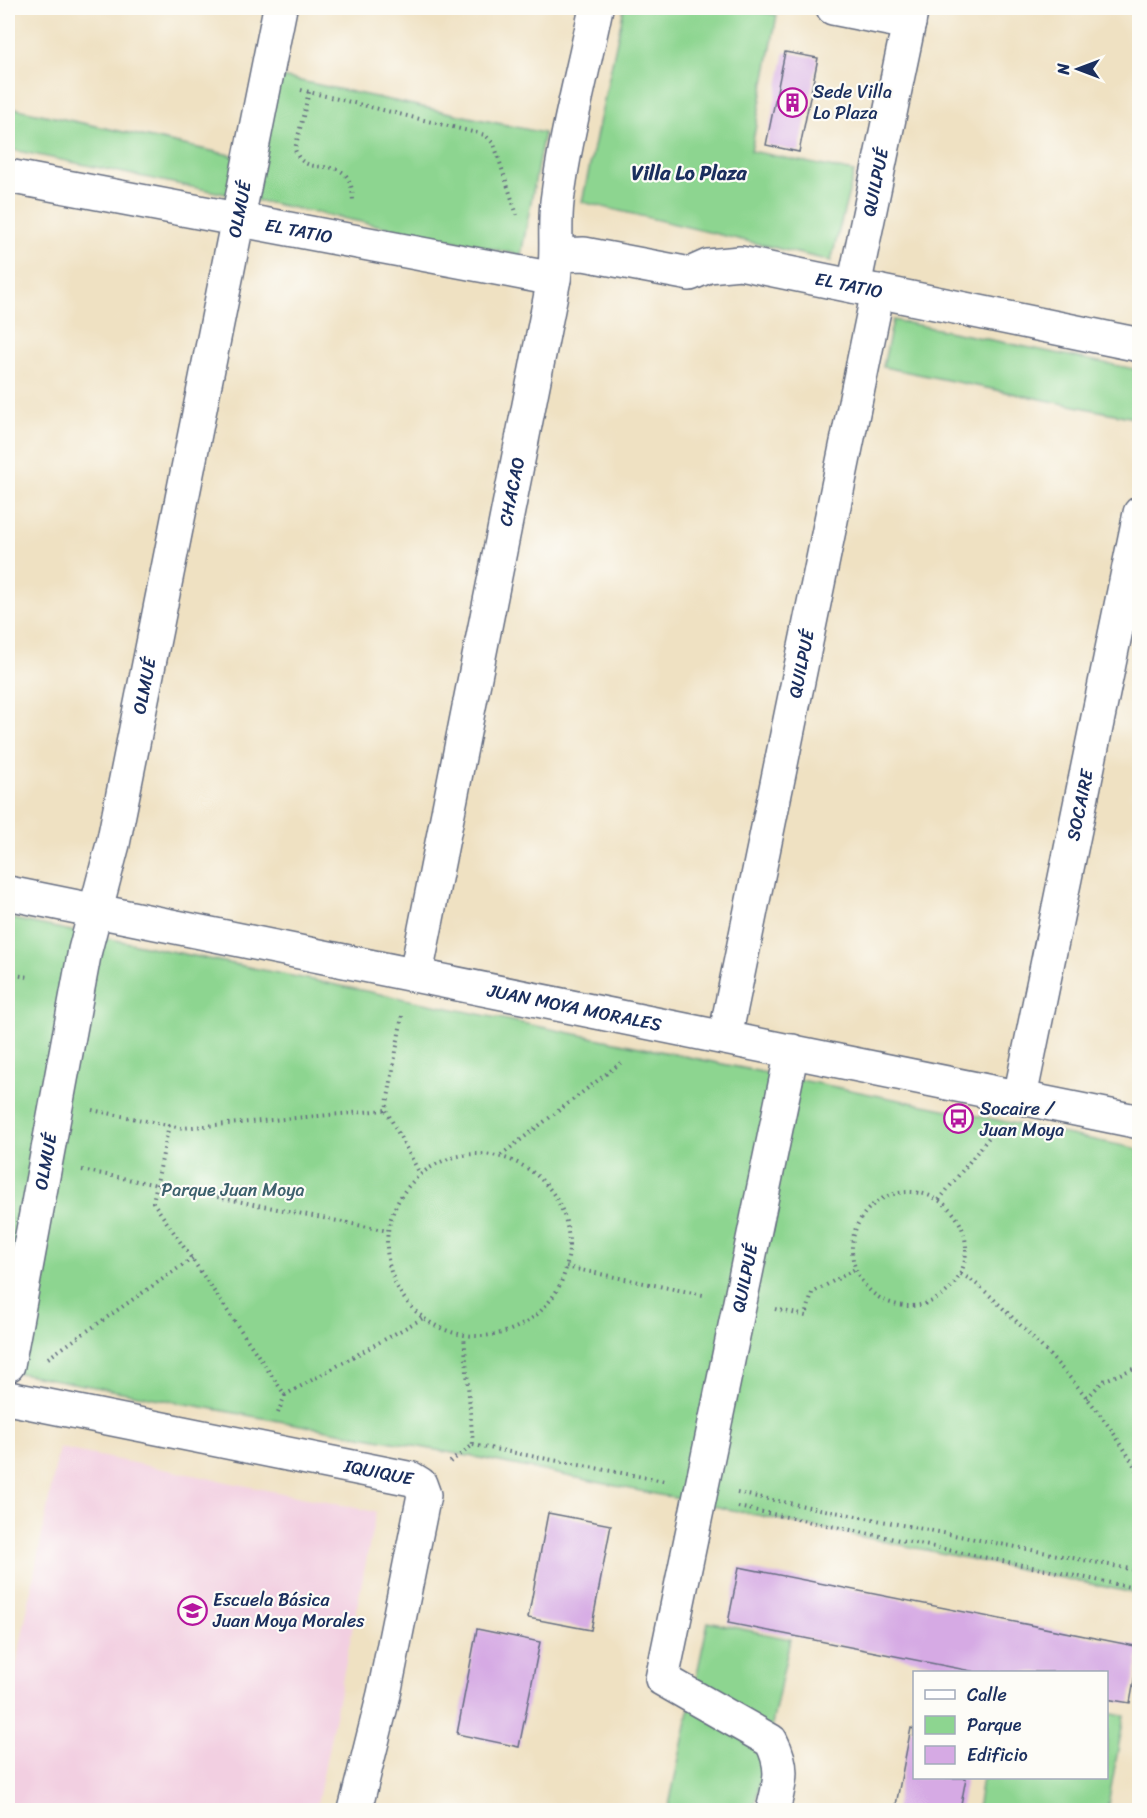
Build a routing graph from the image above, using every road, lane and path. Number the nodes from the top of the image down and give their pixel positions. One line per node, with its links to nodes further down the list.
1 (280, 8): 5 (street, OLMUÉ)
2 (596, 8): 11 (street, CHACAO)
3 (834, 8): 4 (street)
4 (910, 15): 12 (street, QUILPUÉ)
5 (265, 82): 6 (path); 8 (street, OLMUÉ)
6 (309, 92): 9 (path); 10 (path)
7 (8, 176): 8 (street, EL TATIO)
8 (236, 220): 10 (street, EL TATIO); 16 (street, OLMUÉ)
9 (518, 220)
10 (353, 241): 11 (street, EL TATIO)
11 (556, 267): 12 (street, EL TATIO); 18 (street, CHACAO)
12 (866, 288): 13 (street, EL TATIO); 21 (street, QUILPUÉ)
13 (1140, 345)
14 (1140, 513): 24 (street, SOCAIRE)
15 (8, 893): 16 (street, JUAN MOYA MORALES)
16 (95, 911): 18 (street, JUAN MOYA MORALES); 44 (street, OLMUÉ)
17 (8, 974): 19 (path)
18 (416, 974): 21 (street, JUAN MOYA MORALES)
19 (29, 977)
20 (402, 1016): 26 (path)
21 (725, 1037): 22 (street, JUAN MOYA MORALES)
22 (792, 1051): 24 (street, JUAN MOYA MORALES); 40 (street, QUILPUÉ)
23 (623, 1061): 30 (path)
24 (1020, 1097): 27 (street, JUAN MOYA MORALES)
25 (91, 1110): 28 (path)
26 (386, 1110): 28 (path); 32 (path)
27 (1140, 1122)
28 (169, 1125): 33 (path)
29 (990, 1136): 34 (path)
30 (501, 1155): 32 (path); 37 (path)
31 (80, 1169): 33 (path)
32 (420, 1174): 35 (path)
33 (156, 1185): 35 (path); 36 (path)
34 (939, 1200): 38 (path); 39 (path)
35 (388, 1231): 41 (path)
36 (193, 1258): 41 (path); 43 (path)
37 (566, 1267): 40 (path); 42 (path)
38 (855, 1269): 39 (path); 40 (path)
39 (961, 1274): 47 (path)
40 (741, 1302): 51 (street, QUILPUÉ)
41 (423, 1318): 42 (path)
42 (464, 1336): 48 (path)
43 (40, 1364)
44 (8, 1365)
45 (1140, 1366): 47 (path)
46 (8, 1398): 50 (street, IQUIQUE)
47 (1087, 1398): 49 (path)
48 (473, 1445): 50 (path); 51 (path)
49 (1140, 1476)
50 (420, 1484): 55 (street, IQUIQUE)
51 (701, 1497): 53 (path); 56 (street, QUILPUÉ)
52 (738, 1507): 54 (path)
53 (1140, 1571)
54 (1140, 1589)
55 (355, 1810)
56 (773, 1810)

